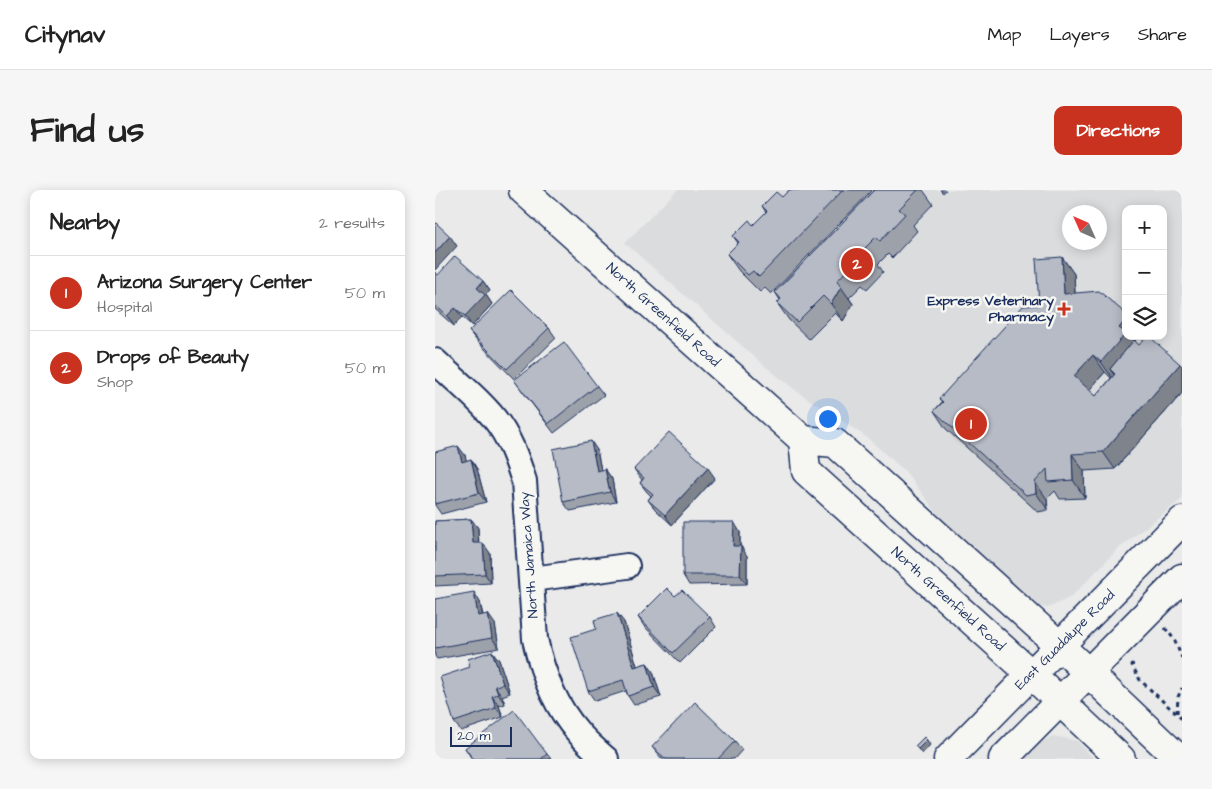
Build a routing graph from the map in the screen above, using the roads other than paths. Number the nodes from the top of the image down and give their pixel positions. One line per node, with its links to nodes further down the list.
1 (523, 190): 3 (main road, North Greenfield Road)
2 (435, 361): 7 (street, North Jamaica Way)
3 (803, 440): 8 (main road); 9 (main road, North Greenfield Road)
4 (1182, 521): 8 (main road, East Guadalupe Road)
5 (627, 566): 7 (street)
6 (1182, 578): 8 (main road, East Guadalupe Road)
7 (532, 579): 10 (street, North Jamaica Way)
8 (1074, 659): 9 (main road, East Guadalupe Road); 9 (main road, East Guadalupe Road); 14 (main road)
9 (1046, 688): 11 (main road, East Guadalupe Road); 12 (main road, East Guadalupe Road); 13 (main road, North Greenfield Road)
10 (606, 759)
11 (948, 759)
12 (1003, 759)
13 (1121, 759)
14 (1179, 759)

